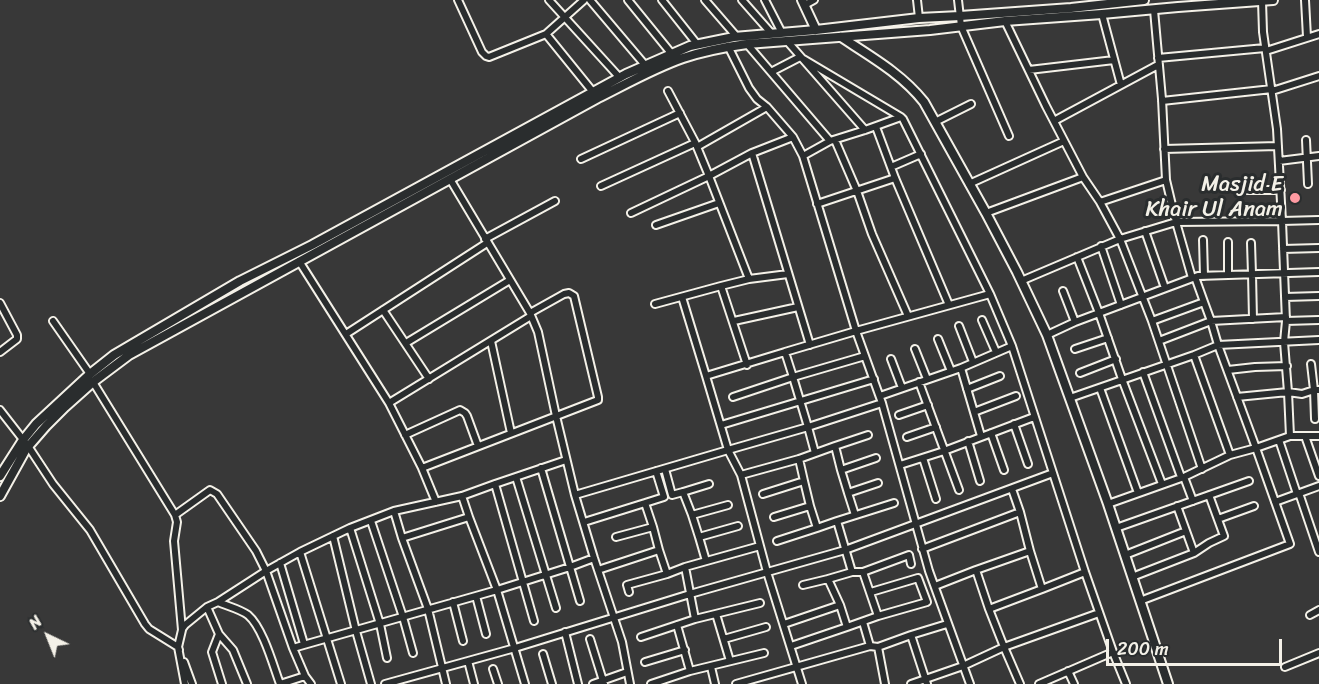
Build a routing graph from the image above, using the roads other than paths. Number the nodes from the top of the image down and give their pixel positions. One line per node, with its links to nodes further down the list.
1 (458, 0): 28 (street)
2 (549, 0): 22 (street)
3 (584, 0): 22 (street)
4 (590, 0): 46 (street)
5 (628, 0): 41 (street)
6 (662, 0): 37 (street)
7 (705, 0): 32 (street)
8 (742, 0): 29 (street)
9 (765, 0): 27 (street)
10 (814, 0): 17 (street)
11 (917, 0): 23 (street)
12 (958, 0): 21 (street)
13 (1144, 0): 18 (street)
14 (1273, 0): 16 (street)
15 (1305, 0): 34 (street)
16 (1262, 1): 19 (street); 40 (street)
17 (804, 2): 26 (street)
18 (1071, 4): 21 (street)
19 (1154, 10): 20 (street); 45 (street)
20 (1102, 14): 24 (street); 44 (street)
21 (960, 16): 23 (street); 25 (street)
22 (565, 18): 28 (street); 50 (street)
23 (919, 18): 26 (street)
24 (1005, 21): 25 (street); 47 (street)
25 (962, 26): 31 (street); 64 (street)
26 (816, 30): 27 (street); 35 (street)
27 (782, 33): 29 (street)
28 (546, 34): 54 (street)
29 (772, 34): 32 (street)
30 (1319, 34): 34 (street)
31 (868, 35): 33 (street); 42 (street)
32 (737, 37): 37 (street)
33 (841, 38): 35 (street); 42 (street)
34 (1307, 38): 40 (street)
35 (818, 39): 36 (street)
36 (787, 41): 38 (street); 43 (street)
37 (697, 44): 41 (street)
38 (747, 44): 39 (street); 48 (street)
39 (728, 46): 57 (street); 83 (street)
40 (1265, 50): 45 (street); 52 (street)
41 (671, 54): 46 (street)
42 (868, 54): 61 (street)
43 (800, 57): 48 (street); 59 (street); 63 (street)
44 (1114, 60): 47 (street); 51 (street)
45 (1158, 62): 51 (street); 55 (street)
46 (645, 65): 50 (street)
47 (1029, 70): 60 (street)
48 (771, 72): 67 (street)
49 (1319, 76): 52 (street)
50 (620, 78): 54 (street)
51 (1121, 85): 60 (street)
52 (1272, 90): 55 (street); 70 (street)
53 (668, 91): 58 (street)
54 (594, 92): 185 (street)
55 (1162, 101): 71 (street)
56 (971, 104): 61 (street)
57 (767, 107): 65 (street); 69 (street)
58 (680, 113): 69 (street); 77 (street)
59 (901, 117): 62 (street); 73 (street)
60 (1054, 121): 68 (street)
61 (935, 122): 85 (street)
62 (876, 127): 63 (street); 79 (street)
63 (866, 130): 67 (street)
64 (1009, 136)
65 (794, 137): 72 (street); 74 (street)
66 (1306, 140): 76 (street)
67 (832, 141): 74 (street); 90 (street)
68 (1064, 141): 81 (street); 85 (street)
69 (696, 145): 80 (street); 87 (street)
70 (1278, 146): 71 (street); 78 (street)
71 (1164, 149): 84 (street)
72 (752, 153): 80 (street); 114 (street)
73 (921, 154): 79 (street); 125 (street)
74 (803, 156): 94 (street)
75 (1319, 156): 76 (street)
76 (1307, 157): 78 (street); 86 (street)
77 (581, 159)
78 (1279, 161): 89 (street)
79 (891, 167): 82 (street)
80 (709, 176): 93 (street); 95 (street)
81 (1083, 177): 92 (street); 96 (street)
82 (895, 178): 90 (street); 133 (street)
83 (450, 179): 104 (street); 111 (street)
84 (1166, 180): 92 (street); 99 (street)
85 (969, 183): 96 (street)
86 (1308, 184)
87 (601, 186)
88 (1240, 190): 89 (street)
89 (1281, 190): 98 (street)
90 (857, 191): 94 (street); 139 (street)
91 (555, 201): 104 (street)
92 (1100, 202): 102 (street)
93 (719, 203): 100 (street); 119 (street)
94 (817, 204): 150 (street)
95 (631, 213)
96 (986, 213): 121 (street)
97 (1319, 220): 98 (street)
98 (1282, 221): 99 (street); 109 (street)
99 (1176, 222): 101 (street); 118 (street)
100 (656, 225)
101 (1144, 231): 102 (street); 123 (street)
102 (1120, 239): 107 (street); 128 (street)
103 (1203, 240): 117 (street)
104 (486, 241): 120 (street); 136 (street)
105 (1228, 242): 116 (street)
106 (1251, 243): 115 (street)
107 (1101, 246): 110 (street); 134 (street)
108 (1319, 248): 109 (street)
109 (1283, 249): 113 (street)
110 (1077, 257): 121 (street); 137 (street)
111 (299, 261): 151 (street); 185 (street)
112 (1319, 272): 113 (street)
113 (1284, 273): 115 (street); 129 (street)
114 (788, 274): 119 (street); 135 (street)
115 (1252, 274): 116 (street); 140 (street)
116 (1228, 275): 117 (street)
117 (1204, 276): 118 (street)
118 (1194, 277): 123 (street); 130 (street)
119 (749, 279): 122 (street)
120 (510, 280): 138 (street); 159 (street)
121 (1021, 281): 152 (street)
122 (721, 286): 127 (street); 145 (street)
123 (1165, 288): 128 (street)
124 (1063, 291): 148 (street)
125 (990, 294): 133 (street); 162 (street)
126 (1319, 296): 129 (street)
127 (682, 297): 132 (street); 182 (street)
128 (1143, 297): 134 (street); 146 (street)
129 (1285, 297): 141 (street)
130 (1204, 302): 146 (street); 147 (street)
131 (0, 303): 165 (street)
132 (655, 304)
133 (949, 305): 139 (street)
134 (1121, 305): 137 (street)
135 (798, 307): 145 (street); 160 (street)
136 (383, 310): 151 (street); 159 (street)
137 (1099, 313): 148 (street); 153 (street)
138 (530, 315): 156 (street); 206 (street); 206 (street)
139 (908, 316): 150 (street)
140 (1253, 319): 141 (street); 147 (street)
141 (1286, 319): 143 (street); 158 (street)
142 (982, 320): 167 (street)
143 (1319, 320)
144 (53, 321): 185 (street)
145 (734, 321): 175 (street)
146 (1152, 321): 157 (street)
147 (1211, 321): 157 (street); 161 (street)
148 (1075, 322): 152 (street)
149 (959, 326): 172 (street)
150 (856, 331): 160 (street); 169 (street)
151 (346, 334): 201 (street)
152 (1047, 335): 198 (street)
153 (1108, 338): 164 (street); 171 (street)
154 (938, 339): 179 (street)
155 (1319, 340): 158 (street)
156 (491, 341): 186 (street); 213 (street)
157 (1160, 341): 173 (street)
158 (1284, 342): 161 (street); 176 (street)
159 (405, 344): 186 (street)
160 (810, 345): 166 (street)
161 (1218, 345): 168 (street); 178 (street)
162 (1012, 346): 167 (street); 207 (street)
163 (915, 349): 189 (street)
164 (1075, 349)
165 (0, 352)
166 (785, 352): 175 (street); 184 (street)
167 (996, 352): 172 (street)
168 (1194, 355): 173 (street); 231 (street)
169 (866, 356): 184 (street); 187 (street)
170 (891, 359): 190 (street)
171 (1116, 359): 181 (street); 188 (street)
172 (973, 362): 177 (street)
173 (1166, 364): 180 (street); 241 (street)
174 (1311, 364): 193 (street)
175 (747, 365): 182 (street)
176 (1287, 366): 178 (street); 194 (street)
177 (960, 368): 179 (street); 191 (street)
178 (1228, 370): 197 (street)
179 (951, 371): 189 (street)
180 (1143, 372): 188 (street); 250 (street)
181 (1080, 373)
182 (706, 376): 210 (street)
183 (1000, 376): 191 (street)
184 (793, 377): 196 (street); 200 (street)
185 (91, 378): 224 (street); 283 (street)
186 (429, 379): 201 (street)
187 (874, 379): 199 (street); 200 (street)
188 (1122, 379): 192 (street); 257 (street)
189 (923, 381): 190 (street); 202 (street)
190 (902, 388): 199 (street)
191 (967, 388): 204 (street)
192 (1100, 388): 198 (street); 262 (street)
193 (1317, 390): 194 (street); 208 (street)
194 (1288, 392): 197 (street); 218 (street)
195 (1016, 396): 204 (street)
196 (733, 397)
197 (1237, 397): 227 (street)
198 (1070, 398): 276 (street)
199 (881, 399): 211 (street); 237 (street)
200 (800, 402): 210 (street); 211 (street)
201 (390, 403): 215 (street)
202 (928, 405): 205 (street); 212 (street)
203 (0, 410): 224 (street)
204 (974, 412): 217 (street)
205 (899, 415)
206 (556, 416): 213 (street); 235 (street)
207 (1035, 417): 209 (street); 245 (street)
208 (1315, 419)
209 (1014, 424): 214 (street); 236 (street)
210 (721, 425): 228 (street)
211 (808, 427): 228 (street); 230 (street)
212 (936, 427): 221 (street); 229 (street)
213 (511, 433): 225 (street)
214 (991, 433): 217 (street); 243 (street)
215 (405, 435): 225 (street); 238 (street)
216 (868, 435): 226 (street)
217 (981, 436): 223 (street)
218 (1290, 436): 219 (street); 222 (street)
219 (1305, 436): 220 (street); 248 (street)
220 (1319, 436)
221 (908, 437)
222 (1279, 440): 227 (street); 264 (street)
223 (968, 441): 229 (street); 252 (street)
224 (25, 443): 247 (street); 268 (street); 379 (street)
225 (478, 446): 238 (street)
226 (835, 446): 230 (street); 242 (street)
227 (1256, 448): 231 (street); 273 (street)
228 (728, 450): 240 (street); 246 (street)
229 (944, 451): 233 (street); 260 (street)
230 (815, 453): 234 (street)
231 (1230, 455): 241 (street)
232 (876, 458): 242 (street)
233 (923, 458): 237 (street); 270 (street)
234 (799, 459): 246 (street); 251 (street)
235 (566, 460): 239 (street); 266 (street)
236 (1028, 464)
237 (900, 465): 292 (street)
238 (422, 468): 272 (street)
239 (541, 468): 249 (street); 317 (street)
240 (665, 469): 244 (street); 261 (street)
241 (1202, 469): 250 (street)
242 (841, 470): 263 (street)
243 (1004, 470)
244 (656, 471): 266 (street); 274 (street)
245 (1053, 473): 259 (street); 325 (street)
246 (741, 475): 304 (street)
247 (0, 476)
248 (1319, 476)
249 (516, 477): 254 (street); 326 (street)
250 (1183, 477): 257 (street); 271 (street)
251 (804, 481): 265 (street); 280 (street)
252 (980, 481)
253 (1249, 481): 267 (street)
254 (495, 483): 269 (street); 330 (street)
255 (878, 483): 263 (street)
256 (709, 484): 261 (street)
257 (1162, 484): 262 (street)
258 (1319, 486): 264 (street)
259 (1012, 489): 282 (street); 292 (street)
260 (959, 490)
261 (683, 492): 284 (street)
262 (1138, 492): 276 (street)
263 (848, 493): 285 (street)
264 (1298, 493): 273 (street); 310 (street)
265 (763, 494)
266 (575, 495): 291 (street)
267 (1209, 495): 271 (street); 288 (street)
268 (0, 496)
269 (462, 496): 272 (street); 286 (street)
270 (936, 499)
271 (1193, 501): 278 (street)
272 (436, 502): 281 (street)
273 (1275, 502): 340 (street)
274 (645, 503): 291 (street); 294 (street)
275 (894, 503): 285 (street)
276 (1108, 504): 297 (street)
277 (728, 505): 284 (street)
278 (1178, 506): 297 (street); 298 (street)
279 (1254, 506): 288 (street)
280 (810, 507): 287 (street); 296 (street)
281 (394, 511): 289 (street); 302 (street)
282 (1020, 512): 305 (street); 308 (street)
283 (174, 515): 321 (street); 365 (street)
284 (692, 515): 301 (street)
285 (855, 515): 290 (street)
286 (469, 517): 302 (street); 334 (street)
287 (774, 517)
288 (1218, 519): 311 (street)
289 (370, 520): 295 (street); 354 (street)
290 (837, 521): 296 (street); 307 (street)
291 (584, 522): 313 (street)
292 (916, 524): 305 (street); 307 (street)
293 (738, 526): 301 (street)
294 (652, 527): 300 (street); 306 (street)
295 (350, 528): 299 (street); 359 (street)
296 (817, 528): 303 (street)
297 (1116, 528): 312 (street)
298 (1186, 531): 311 (street); 312 (street)
299 (333, 536): 309 (street); 366 (street)
300 (616, 537)
301 (699, 537): 314 (street)
302 (402, 538): 347 (street)
303 (777, 541)
304 (760, 546): 314 (street); 322 (street)
305 (922, 549): 332 (street)
306 (659, 550): 319 (street); 327 (street)
307 (845, 550): 322 (street); 323 (street)
308 (1030, 551): 320 (street); 333 (street)
309 (300, 552): 315 (street); 372 (street)
310 (1319, 552)
311 (1194, 553): 328 (street)
312 (1125, 555): 328 (street)
313 (594, 558): 317 (street); 319 (street)
314 (706, 561): 318 (street)
315 (280, 563): 321 (street); 376 (street)
316 (911, 564): 324 (street)
317 (570, 567): 326 (street); 339 (street)
318 (685, 567): 327 (street); 337 (street)
319 (598, 570): 355 (street)
320 (976, 570): 332 (street); 348 (street)
321 (266, 571): 341 (street); 382 (street)
322 (767, 572): 337 (street); 361 (street)
323 (852, 572): 324 (street); 329 (street)
324 (863, 572): 336 (street)
325 (1085, 572): 333 (street); 350 (street)
326 (546, 574): 330 (street); 346 (street)
327 (667, 574): 335 (street)
328 (1132, 577): 340 (street)
329 (828, 579): 331 (street); 344 (street)
330 (523, 581): 334 (street); 357 (street)
331 (803, 585)
332 (935, 586): 362 (street)
333 (1042, 589): 348 (street)
334 (497, 590): 338 (street); 383 (street)
335 (629, 592)
336 (871, 592): 353 (street); 353 (street)
337 (690, 594): 355 (street); 356 (street)
338 (476, 596): 342 (street); 369 (street)
339 (580, 601)
340 (1140, 601): 433 (street)
341 (218, 602): 345 (street); 403 (street)
342 (453, 602): 347 (street); 375 (street)
343 (760, 603): 351 (street)
344 (840, 606): 361 (street); 364 (street)
345 (207, 607): 365 (street); 367 (street)
346 (556, 608)
347 (428, 609): 354 (street); 397 (street)
348 (989, 609): 381 (street)
349 (1319, 610): 352 (street)
350 (1099, 613): 381 (street); 385 (street)
351 (716, 614): 356 (street); 374 (street)
352 (1310, 615)
353 (878, 616): 358 (street)
354 (403, 617): 359 (street); 386 (street)
355 (615, 619): 368 (street); 402 (street)
356 (695, 619): 360 (street)
357 (534, 621)
358 (863, 622): 364 (street); 378 (street)
359 (380, 624): 366 (street); 390 (street)
360 (677, 624): 371 (street); 384 (street)
361 (784, 624): 377 (street)
362 (947, 624): 370 (street); 394 (street)
363 (766, 627): 374 (street)
364 (847, 627): 377 (street)
365 (182, 630): 379 (street)
366 (356, 631): 372 (street); 412 (street)
367 (219, 633): 408 (street); 409 (street)
368 (565, 633): 383 (street); 419 (street)
369 (486, 634)
370 (911, 635): 380 (street); 405 (street)
371 (641, 637)
372 (327, 638): 376 (street); 411 (street)
373 (590, 639): 404 (street)
374 (724, 639): 393 (street)
375 (463, 641)
376 (304, 644): 382 (street)
377 (791, 646): 398 (street)
378 (870, 646): 380 (street); 398 (street)
379 (178, 647): 406 (street); 407 (street)
380 (878, 647): 426 (street)
381 (1004, 647): 394 (street); 429 (street)
382 (293, 648): 403 (street)
383 (515, 648): 391 (street); 417 (street)
384 (685, 650): 392 (street); 400 (street)
385 (1113, 651): 401 (street); 432 (street)
386 (413, 653)
387 (764, 653): 393 (street)
388 (1319, 653): 396 (street)
389 (543, 654): 418 (street)
390 (387, 658)
391 (468, 661): 397 (street); 415 (street)
392 (645, 662)
393 (730, 662): 395 (street)
394 (963, 666): 405 (street); 428 (street)
395 (711, 667): 400 (street); 423 (street)
396 (1284, 667)
397 (442, 668): 413 (street); 414 (street)
398 (796, 668): 424 (street); 425 (street)
399 (493, 669): 416 (street)
400 (690, 671): 422 (street)
401 (1068, 671): 430 (street); 431 (street)
402 (627, 672): 404 (street); 421 (street)
403 (305, 676): 410 (street)
404 (604, 682): 420 (street)
405 (926, 682): 427 (street)
406 (185, 684)
407 (192, 684)
408 (222, 684)
409 (247, 684)
410 (311, 684)
411 (341, 684)
412 (371, 684)
413 (385, 684)
414 (447, 684)
415 (474, 684)
416 (498, 684)
417 (525, 684)
418 (552, 684)
419 (578, 684)
420 (593, 684)
421 (630, 684)
422 (651, 684)
423 (715, 684)
424 (736, 684)
425 (802, 684)
426 (885, 684)
427 (911, 684)
428 (970, 684)
429 (1020, 684)
430 (1039, 684)
431 (1074, 684)
432 (1126, 684)
433 (1168, 684)

